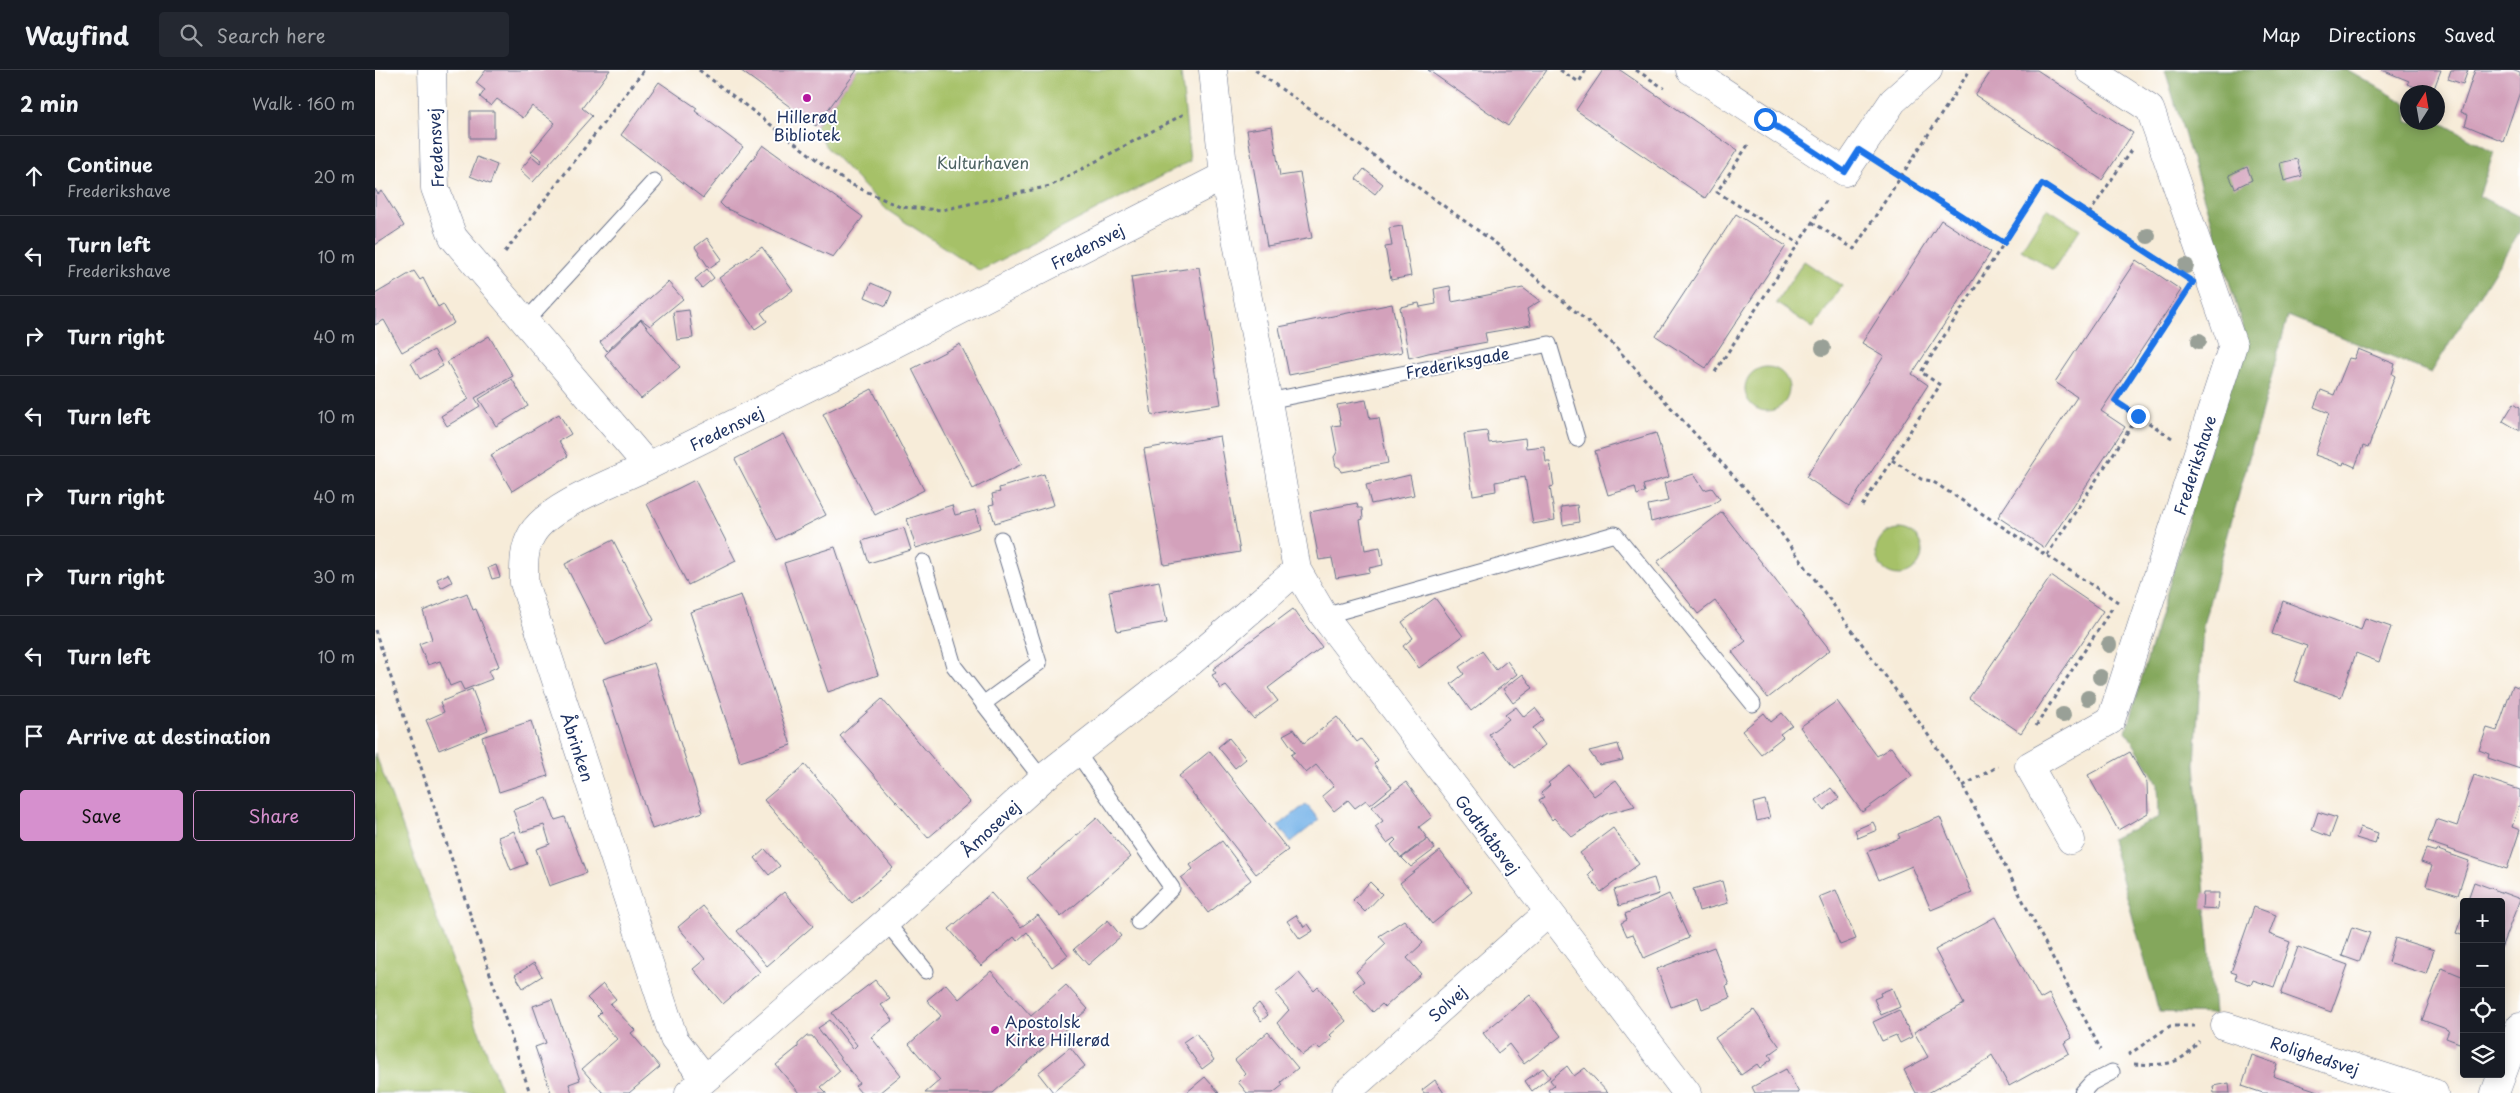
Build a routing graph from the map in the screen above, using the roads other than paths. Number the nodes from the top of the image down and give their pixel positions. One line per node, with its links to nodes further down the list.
1 (432, 70): 8 (street, Fredensvej)
2 (1213, 70): 6 (street)
3 (1690, 70): 4 (street)
4 (1928, 70)
5 (2090, 70): 20 (street, Frederikshave)
6 (1224, 176): 9 (street); 11 (street, Fredensvej)
7 (654, 181): 8 (lane)
8 (524, 323): 11 (street, Fredensvej)
9 (1268, 401): 10 (lane, Frederiksgade); 14 (street)
10 (1577, 439)
11 (648, 466): 28 (street, Åbrinken)
12 (1001, 539): 16 (lane)
13 (923, 562): 16 (lane)
14 (1297, 570): 15 (street, Godthåbsvej); 18 (street, Åmosevej)
15 (1324, 616): 17 (lane); 21 (street, Godthåbsvej)
16 (983, 704): 19 (lane)
17 (1753, 704)
18 (1076, 751): 19 (street, Åmosevej); 23 (lane)
19 (1042, 779): 22 (street, Åmosevej)
20 (2071, 840)
21 (1548, 913): 29 (street, Solvej); 30 (street, Godthåbsvej)
22 (886, 922): 24 (lane); 28 (street, Åmosevej)
23 (1138, 922)
24 (926, 971)
25 (2520, 1026): 33 (street)
26 (2210, 1029): 32 (street, Rolighedsvej)
27 (2118, 1068): 31 (lane)
28 (697, 1086)
29 (1346, 1093)
30 (1687, 1093)
31 (2082, 1093)
32 (2435, 1093)
33 (2495, 1093)

